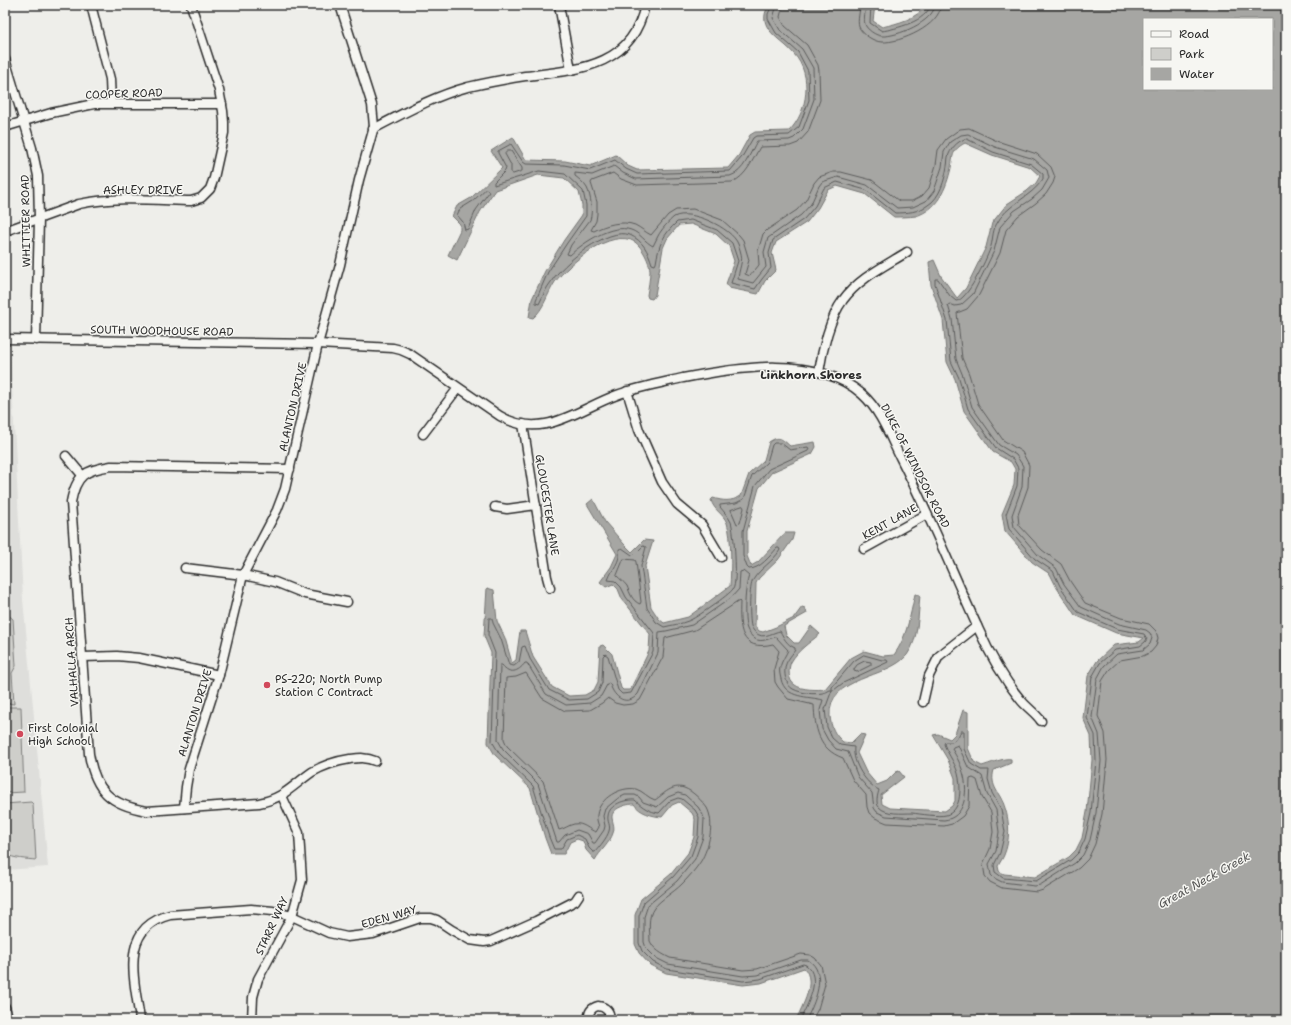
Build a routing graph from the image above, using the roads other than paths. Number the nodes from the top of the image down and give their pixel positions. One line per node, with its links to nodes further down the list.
1 (91, 5): 8 (street)
2 (191, 5): 9 (street, ASHLEY DRIVE)
3 (340, 5): 12 (street, ALANTON DRIVE)
4 (559, 5): 7 (street)
5 (645, 5): 7 (street)
6 (5, 59): 10 (street, WHITTIER ROAD)
7 (570, 70): 12 (street)
8 (111, 103): 9 (street, COOPER ROAD); 10 (street, COOPER ROAD)
9 (222, 104): 13 (street, ASHLEY DRIVE)
10 (24, 122): 11 (street, COOPER ROAD); 13 (street, WHITTIER ROAD)
11 (5, 127)
12 (373, 129): 18 (street, ALANTON DRIVE)
13 (39, 219): 14 (street, ASHLEY DRIVE); 17 (street, WHITTIER ROAD)
14 (5, 231)
15 (907, 252): 19 (street)
16 (5, 339): 17 (street, SOUTH WOODHOUSE ROAD)
17 (36, 340): 18 (street, SOUTH WOODHOUSE ROAD)
18 (318, 344): 20 (street, DUKE OF WINDSOR ROAD); 25 (street, ALANTON DRIVE)
19 (819, 372): 21 (street, DUKE OF WINDSOR ROAD); 29 (street, DUKE OF WINDSOR ROAD)
20 (458, 388): 22 (street, DUKE OF WINDSOR ROAD); 23 (street)
21 (627, 391): 22 (street, DUKE OF WINDSOR ROAD); 31 (street)
22 (523, 424): 27 (street, GLOUCESTER LANE)
23 (423, 434)
24 (66, 456): 26 (street)
25 (290, 469): 26 (street); 33 (street, ALANTON DRIVE)
26 (82, 475): 37 (street, VALHALLA ARCH)
27 (536, 504): 28 (street); 34 (street, GLOUCESTER LANE)
28 (495, 507)
29 (927, 514): 30 (street, KENT LANE); 36 (street, DUKE OF WINDSOR ROAD)
30 (864, 549)
31 (721, 557)
32 (185, 568): 33 (street)
33 (244, 575): 35 (street); 38 (street, ALANTON DRIVE)
34 (550, 588)
35 (347, 602)
36 (977, 626): 39 (street); 40 (street, DUKE OF WINDSOR ROAD)
37 (83, 658): 38 (street); 43 (street, VALHALLA ARCH)
38 (219, 675): 43 (street, ALANTON DRIVE)
39 (923, 702)
40 (1041, 721)
41 (375, 761): 42 (street, VALHALLA ARCH)
42 (282, 796): 43 (street, VALHALLA ARCH); 45 (street, STARR WAY)
43 (184, 808)
44 (579, 895): 45 (street, EDEN WAY)
45 (292, 916): 49 (street, EDEN WAY); 50 (street, STARR WAY)
46 (5, 1007): 48 (street)
47 (610, 1017): 51 (street)
48 (9, 1020)
49 (140, 1020)
50 (252, 1020)
51 (589, 1020)

